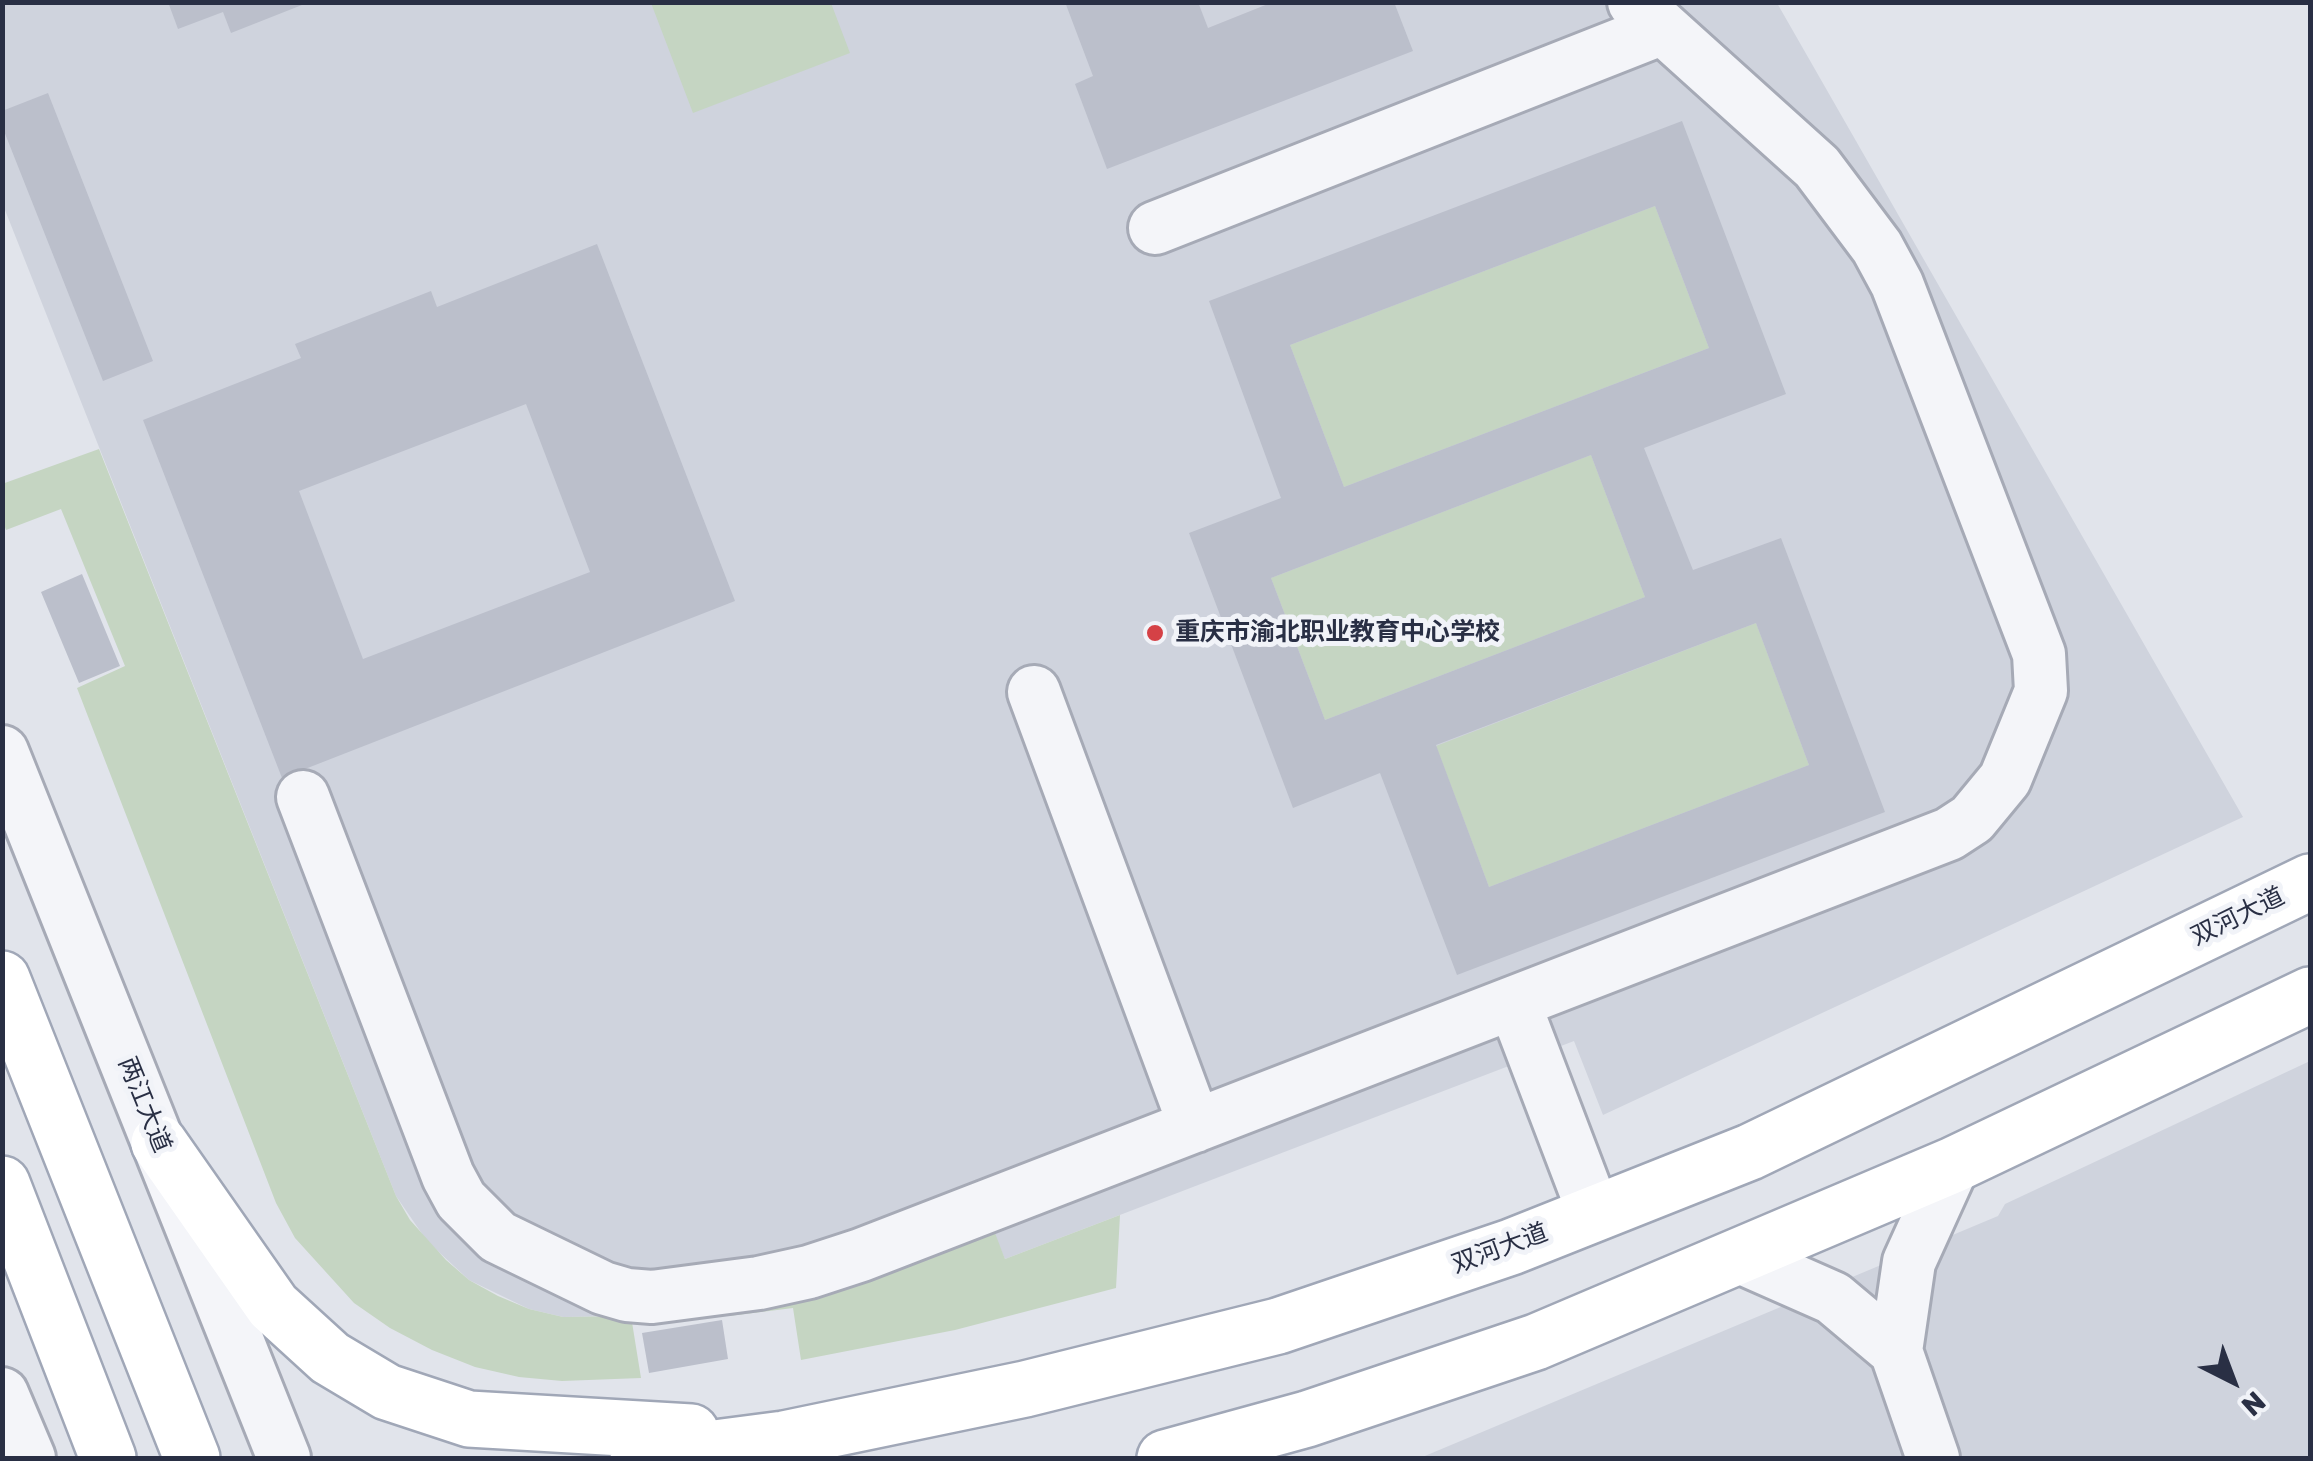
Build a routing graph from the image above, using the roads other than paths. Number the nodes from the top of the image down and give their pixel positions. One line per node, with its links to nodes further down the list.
1 (1648, 15): 2 (street); 9 (street)
2 (1154, 228)
3 (1034, 692): 10 (street)
4 (2, 752): 11 (street, 两江大道)
5 (304, 797): 10 (street)
6 (2310, 882): 14 (main road, 双河大道)
7 (2, 979): 21 (main road)
8 (2310, 995): 12 (main road)
9 (1514, 1003): 10 (street); 14 (street)
10 (1195, 1126)
11 (160, 1143): 18 (main road); 22 (street, 两江大道)
12 (1954, 1165): 15 (main road); 16 (street)
13 (2, 1184): 20 (main road)
14 (1594, 1214): 18 (main road, 双河大道)
15 (1740, 1256): 16 (street); 24 (main road)
16 (1896, 1351): 25 (street)
17 (2, 1394): 19 (street)
18 (784, 1439): 23 (main road, 双河大道)
19 (29, 1458)
20 (108, 1458)
21 (192, 1458)
22 (284, 1458)
23 (638, 1458)
24 (1165, 1458)
25 (1933, 1458)

